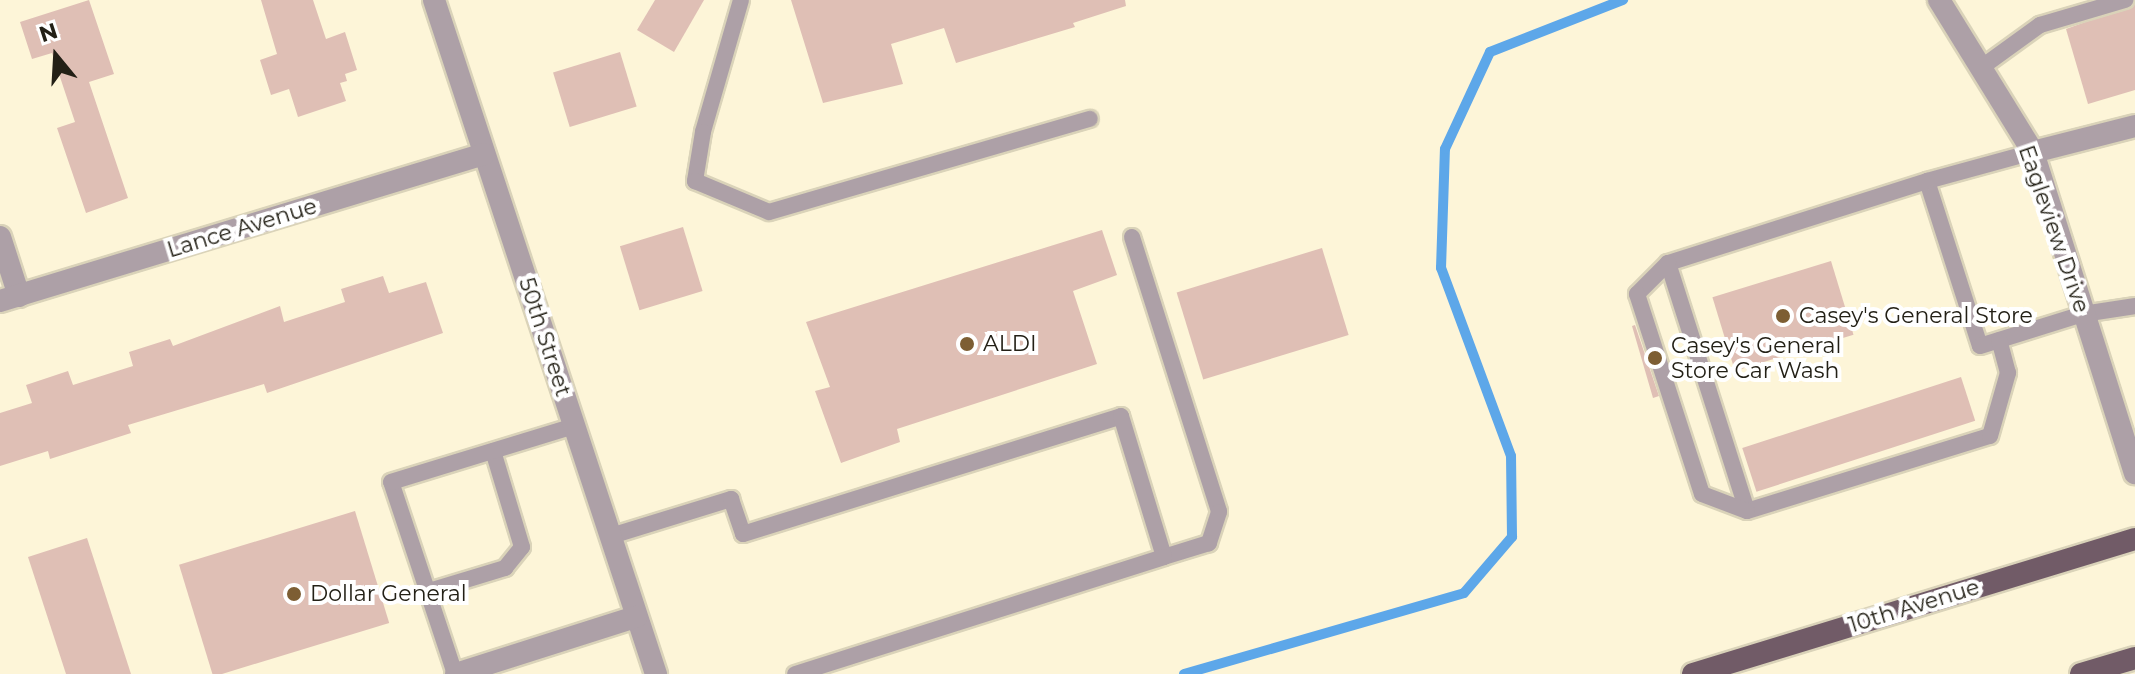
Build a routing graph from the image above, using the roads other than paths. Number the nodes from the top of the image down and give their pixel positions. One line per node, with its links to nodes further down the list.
1 (434, 0): 9 (street, 50th Street)
2 (741, 0): 6 (lane)
3 (1939, 0): 5 (street, Eagleview Drive)
4 (2125, 0): 5 (lane)
5 (1982, 67): 8 (street, Eagleview Drive)
6 (1090, 119)
7 (2135, 126): 8 (street)
8 (2033, 152): 10 (lane); 16 (street, Eagleview Drive)
9 (484, 154): 14 (street, Lance Avenue); 18 (street, 50th Street)
10 (1927, 181): 13 (lane); 17 (lane)
11 (0, 237): 14 (street)
12 (1132, 237): 24 (lane)
13 (1668, 263): 21 (lane); 21 (lane)
14 (9, 298)
15 (2135, 306): 16 (lane)
16 (2083, 314): 17 (lane); 20 (street, Eagleview Drive)
17 (1999, 340): 21 (lane)
18 (574, 426): 19 (lane); 22 (street, 50th Street)
19 (493, 451): 25 (lane); 25 (lane)
20 (2135, 473)
21 (1747, 511)
22 (611, 536): 24 (lane); 26 (street, 50th Street)
23 (2135, 539): 32 (main road, 10th Avenue)
24 (1164, 557): 31 (lane)
25 (426, 592): 29 (lane)
26 (636, 617): 28 (street); 30 (street, 50th Street)
27 (2135, 658): 33 (main road)
28 (502, 667): 29 (street)
29 (456, 674)
30 (656, 674)
31 (795, 674)
32 (1693, 674)
33 (2081, 674)

